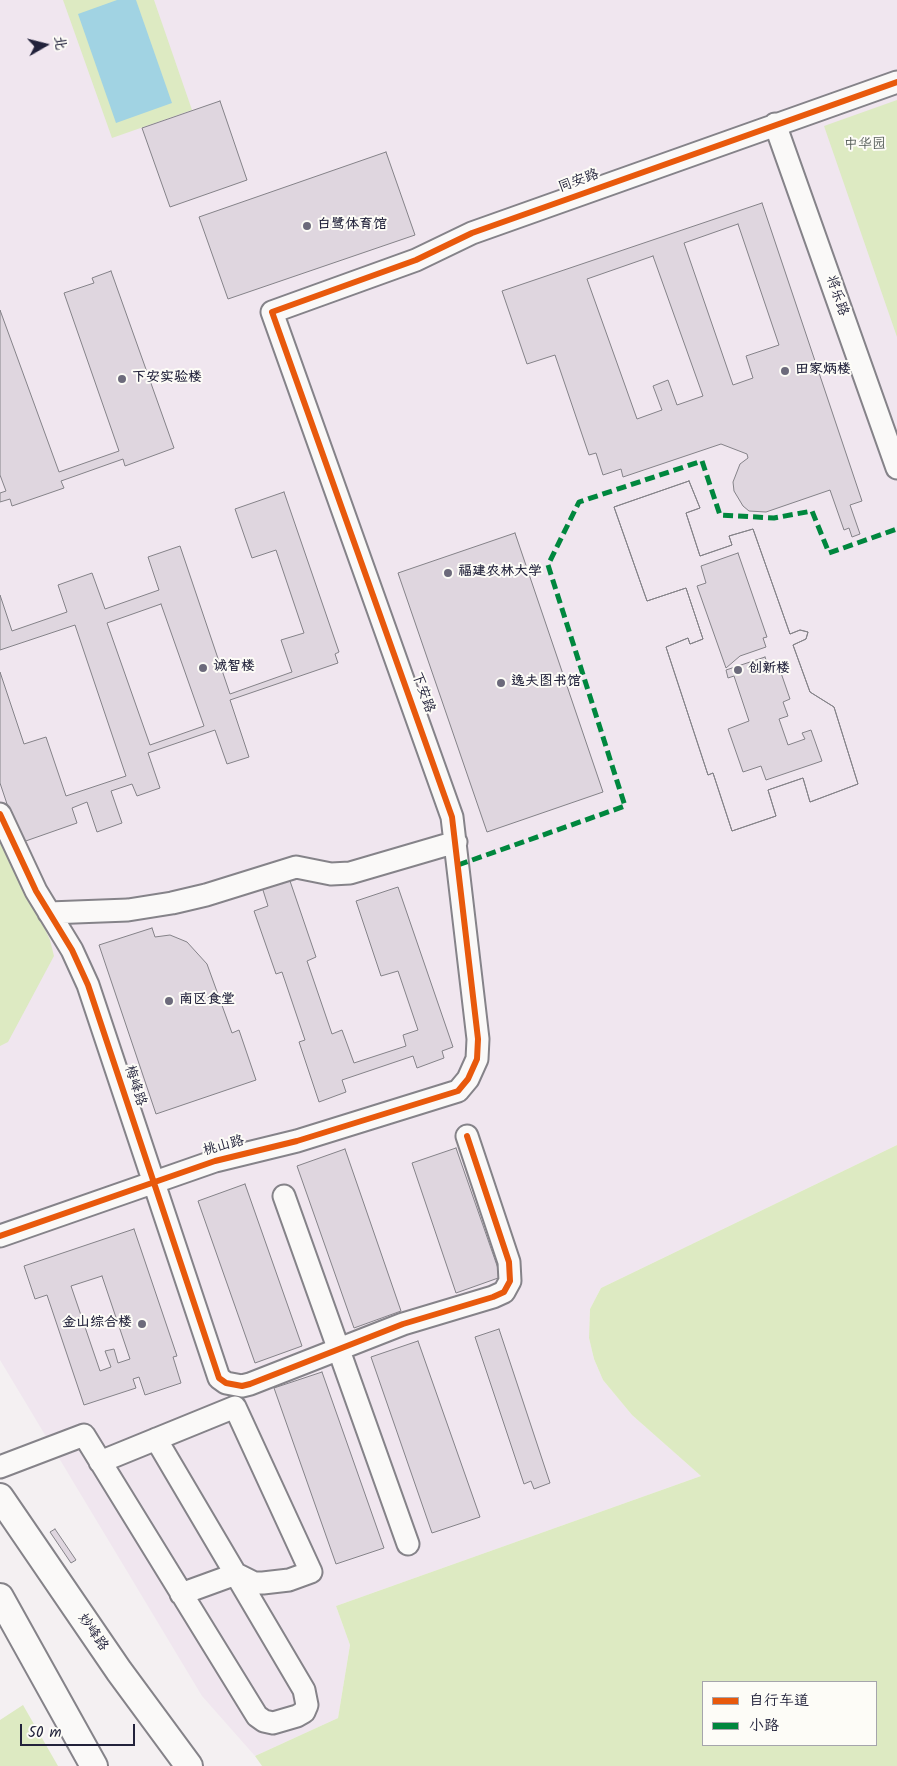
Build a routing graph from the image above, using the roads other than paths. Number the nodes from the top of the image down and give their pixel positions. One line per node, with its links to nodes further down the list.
1 (897, 82): 2 (street, 同安路)
2 (775, 124): 3 (street, 同安路); 4 (street, 将乐路)
3 (272, 312): 6 (street, 下安路)
4 (897, 468)
5 (0, 814): 7 (street, 梅峰路)
6 (456, 842): 7 (street); 8 (street, 下安路)
7 (49, 913): 10 (street, 梅峰路)
8 (458, 1091): 10 (street, 桃山路)
9 (467, 1136): 13 (street)
10 (152, 1182): 12 (street, 桃山路); 13 (street, 梅峰路)
11 (284, 1196): 13 (street)
12 (0, 1236)
13 (339, 1350): 18 (street)
14 (156, 1439): 15 (street); 19 (street); 19 (street)
15 (100, 1462): 16 (street); 20 (street)
16 (0, 1467)
17 (0, 1496): 23 (main road, 妙峰路)
18 (408, 1544)
19 (236, 1574): 20 (street); 20 (street)
20 (181, 1594)
21 (0, 1597): 22 (main road)
22 (94, 1766)
23 (190, 1766)

